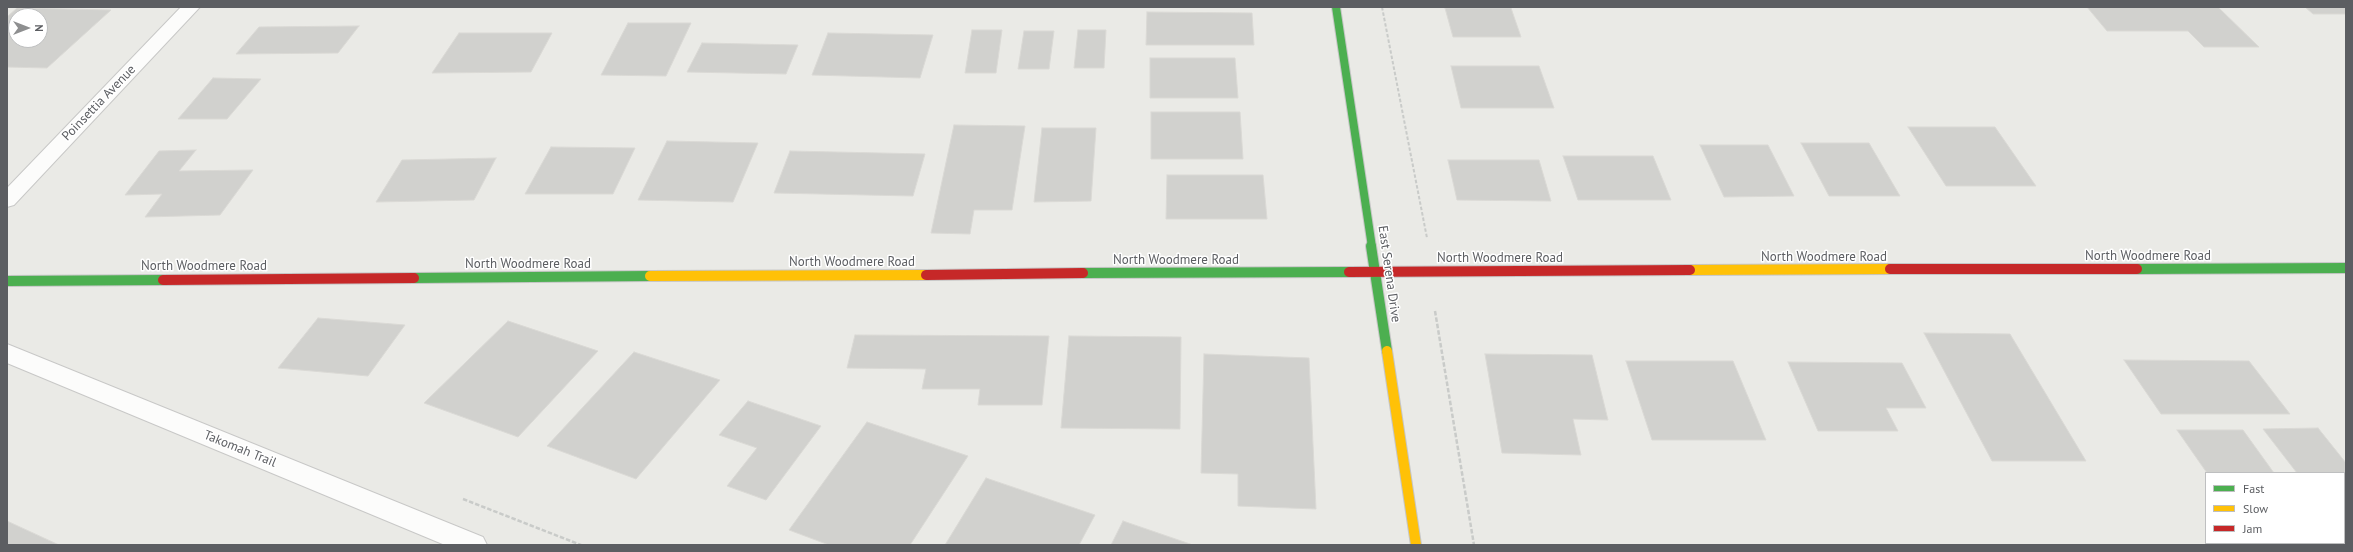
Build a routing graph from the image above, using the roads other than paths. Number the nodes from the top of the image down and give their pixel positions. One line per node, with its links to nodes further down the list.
1 (191, 7): 3 (street, Poinsettia Avenue)
2 (1336, 7): 5 (street, East Serena Drive)
3 (7, 200)
4 (2346, 268): 5 (street, North Woodmere Road)
5 (1375, 272): 6 (street, North Woodmere Road); 9 (street, East Serena Drive)
6 (7, 281)
7 (7, 353): 8 (street, Takomah Trail)
8 (474, 545)
9 (1416, 545)

